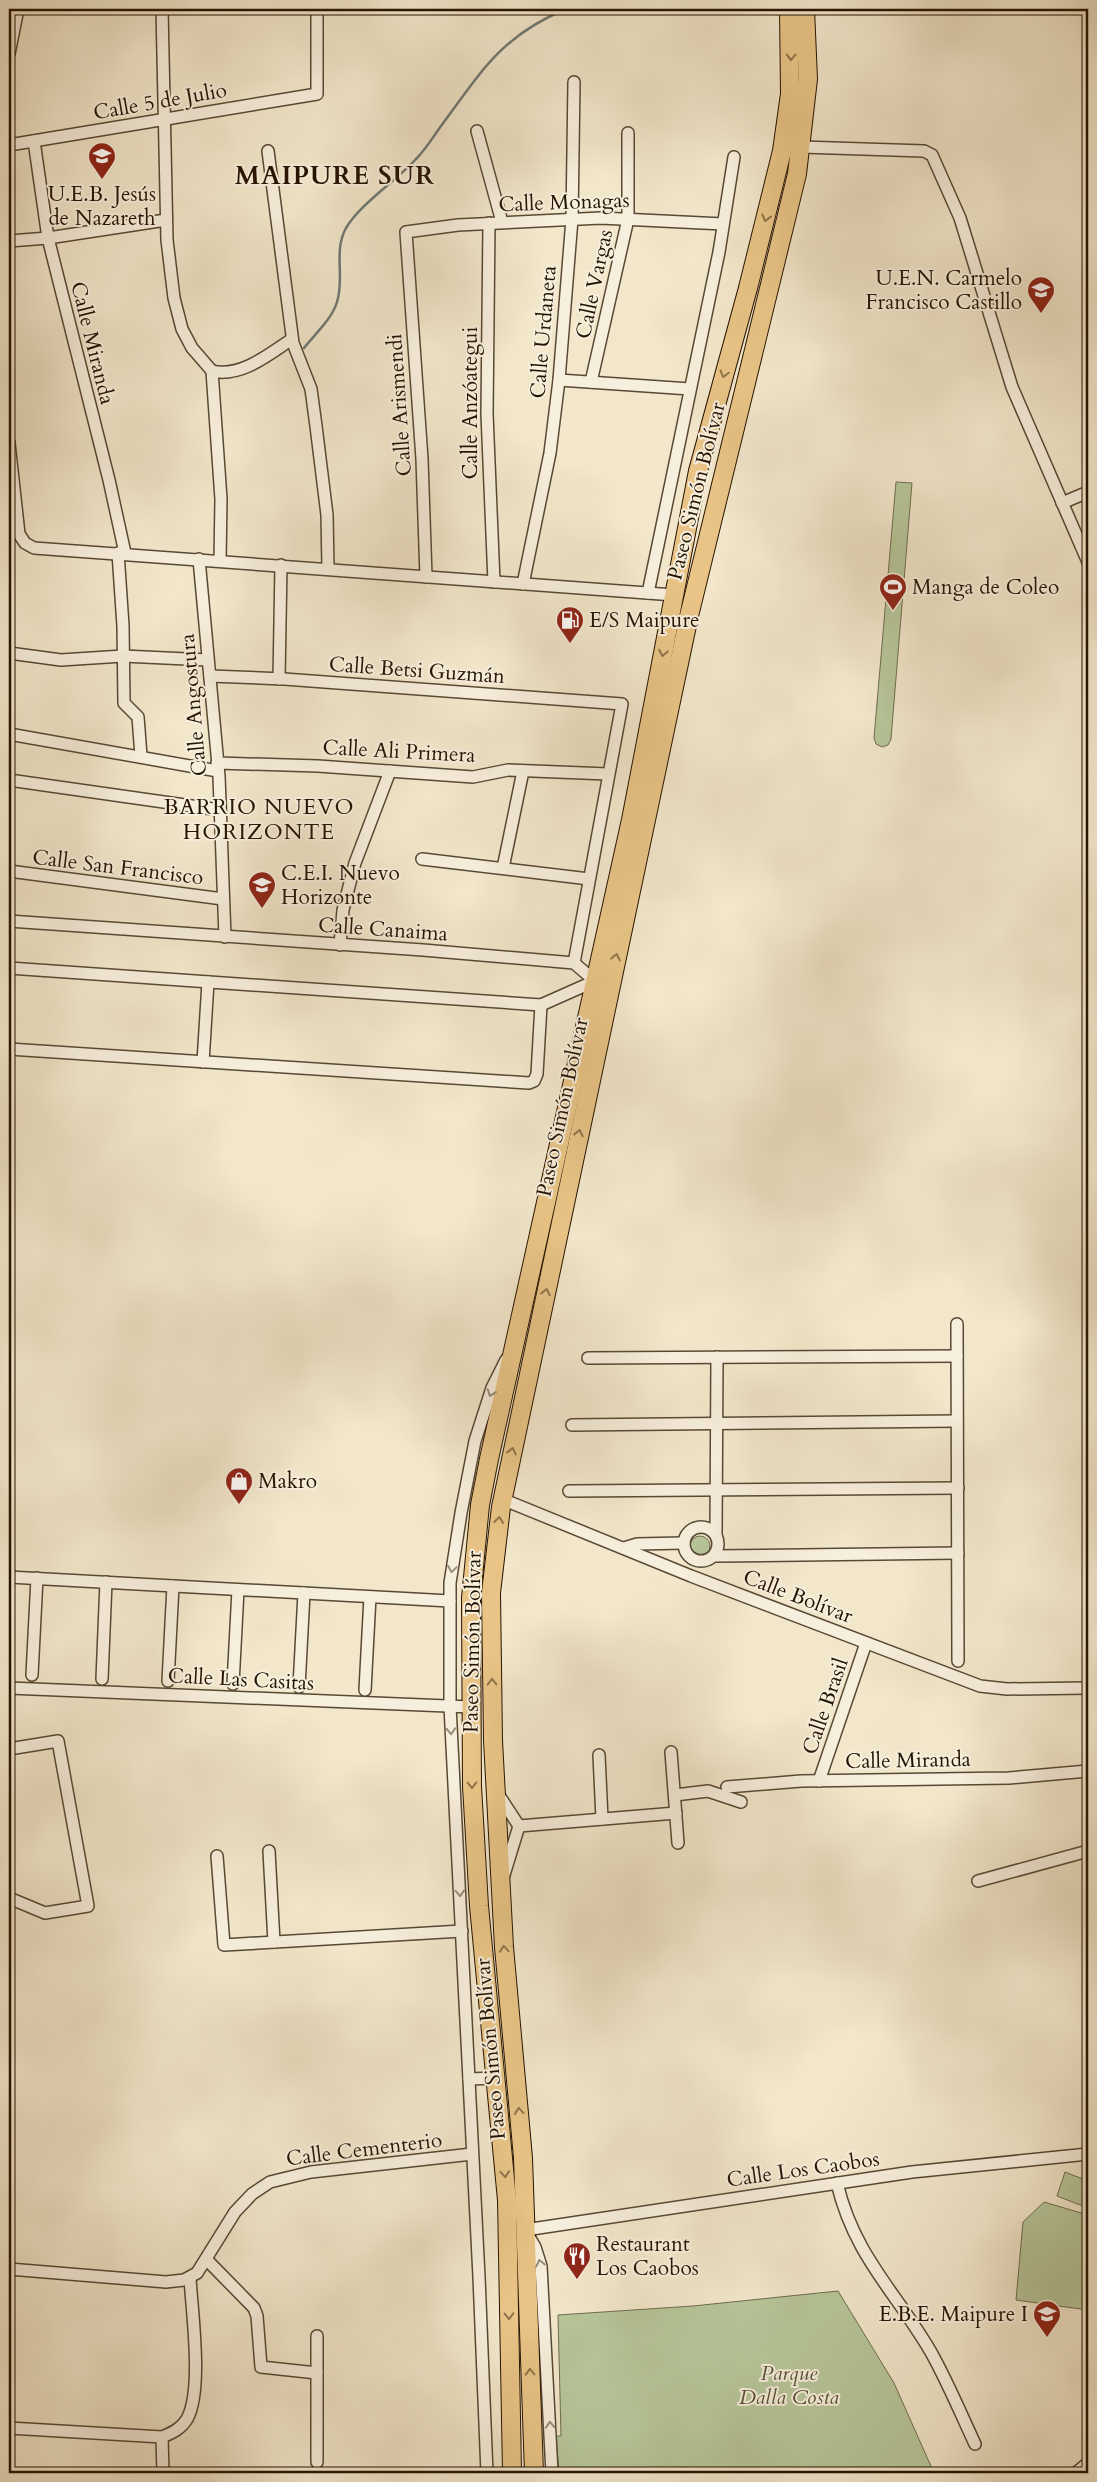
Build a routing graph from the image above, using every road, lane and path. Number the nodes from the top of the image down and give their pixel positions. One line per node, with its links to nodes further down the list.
1 (18, 9): 6 (street)
2 (162, 9): 8 (street)
3 (316, 9): 8 (street, Calle 5 de Julio)
4 (789, 9): 43 (main road, Paseo Simón Bolívar, one-way to 43)
5 (805, 9): 13 (main road, Paseo Simón Bolívar)
6 (9, 54)
7 (574, 82): 16 (street, Calle Urdaneta)
8 (163, 119): 11 (street, Calle 5 de Julio); 18 (street)
9 (477, 131): 19 (street)
10 (628, 133): 17 (street, Calle Vargas)
11 (34, 141): 12 (street, Calle 5 de Julio); 23 (street, Calle Miranda)
12 (9, 145)
13 (802, 147): 32 (street); 68 (main road, Paseo Simón Bolívar, one-way to 13)
14 (268, 151): 25 (street)
15 (734, 157): 21 (street, Paseo Simón Bolívar)
16 (572, 219): 17 (street, Calle Monagas); 19 (street, Calle Monagas); 27 (street, Calle Urdaneta)
17 (628, 219): 21 (street, Calle Monagas); 28 (street, Calle Vargas)
18 (166, 220): 23 (street); 26 (street)
19 (502, 222): 20 (street, Calle Monagas)
20 (489, 223): 22 (street, Calle Monagas); 40 (street, Calle Anzóategui)
21 (723, 224): 29 (street, Paseo Simón Bolívar)
22 (406, 232): 39 (street, Calle Arismendi)
23 (48, 238): 24 (street); 33 (street, Calle Miranda)
24 (9, 241)
25 (292, 339): 26 (street); 38 (street)
26 (212, 371): 35 (street)
27 (559, 380): 28 (street); 41 (street, Calle Urdaneta)
28 (591, 382): 29 (street)
29 (690, 389): 42 (street, Paseo Simón Bolívar)
30 (9, 443): 33 (street)
31 (1088, 492): 32 (street)
32 (1062, 502): 36 (street)
33 (122, 553): 34 (street); 45 (street, Calle Miranda)
34 (199, 559): 35 (street); 46 (street, Calle Angostura)
35 (220, 561): 37 (street)
36 (1088, 562)
37 (281, 566): 38 (street); 48 (street)
38 (328, 569): 39 (street)
39 (426, 576): 40 (street)
40 (494, 582): 41 (street)
41 (523, 584): 42 (street)
42 (648, 593): 43 (street)
43 (674, 595): 68 (main road, Paseo Simón Bolívar, one-way to 68)
44 (9, 653): 45 (street)
45 (123, 656): 46 (street); 50 (street, Calle Miranda)
46 (208, 660): 47 (street, Calle Angostura)
47 (210, 676): 48 (street, Calle Betsi Guzmán); 51 (street, Calle Angostura)
48 (279, 679): 54 (street, Calle Betsi Guzmán)
49 (9, 734): 50 (street, Calle Ali Primera)
50 (141, 756): 51 (street, Calle Ali Primera)
51 (218, 767): 52 (street, Calle Ali Primera); 56 (street, Calle Angostura)
52 (390, 771): 53 (street, Calle Ali Primera); 64 (street)
53 (522, 771): 54 (street, Calle Ali Primera); 58 (street)
54 (608, 774): 60 (street)
55 (9, 780): 56 (street)
56 (220, 810): 61 (street, Calle Angostura)
57 (422, 859): 58 (street)
58 (503, 868): 60 (street)
59 (9, 871): 61 (street, Calle San Francisco)
60 (589, 879): 65 (street)
61 (223, 899): 63 (street, Calle Angostura)
62 (9, 921): 63 (street, Calle Canaima)
63 (225, 937): 64 (street, Calle Canaima)
64 (340, 945): 65 (street, Calle Canaima)
65 (574, 963): 68 (street)
66 (9, 968): 67 (street)
67 (208, 982): 69 (street); 71 (street)
68 (602, 983): 69 (street); 73 (main road, Paseo Simón Bolívar); 82 (main road, Paseo Simón Bolívar, one-way to 68)
69 (541, 1005): 71 (street)
70 (9, 1049): 71 (street)
71 (203, 1062)
72 (957, 1324): 74 (street)
73 (512, 1350): 81 (main road, Paseo Simón Bolívar); 95 (street, Paseo Simón Bolívar, one-way to 95)
74 (957, 1356): 75 (street); 77 (street)
75 (717, 1357): 76 (street); 83 (street)
76 (588, 1358)
77 (958, 1421): 78 (street); 79 (street)
78 (572, 1425)
79 (958, 1488): 80 (street); 86 (street)
80 (569, 1491)
81 (482, 1492): 82 (main road); 107 (main road, Paseo Simón Bolívar)
82 (502, 1499): 85 (street, Calle Bolívar); 114 (main road, Paseo Simón Bolívar, one-way to 82)
83 (716, 1534): 84 (street); 87 (street)
84 (684, 1543): 85 (street); 87 (street)
85 (624, 1548): 96 (street, Calle Bolívar)
86 (958, 1553): 87 (street); 97 (street)
87 (714, 1556)
88 (9, 1576): 89 (street)
89 (37, 1578): 90 (street); 98 (street)
90 (106, 1582): 91 (street); 99 (street)
91 (173, 1586): 92 (street); 100 (street)
92 (238, 1590): 93 (street); 101 (street)
93 (304, 1593): 94 (street); 102 (street)
94 (370, 1597): 95 (street); 105 (street)
95 (450, 1602): 106 (street, Paseo Simón Bolívar)
96 (866, 1643): 104 (street, Calle Bolívar); 112 (street, Calle Brasil)
97 (958, 1661)
98 (32, 1675)
99 (102, 1678)
100 (168, 1682)
101 (233, 1684)
102 (299, 1687)
103 (9, 1688): 106 (street, Calle Las Casitas)
104 (1088, 1688)
105 (365, 1690)
106 (450, 1706): 107 (street, Calle Las Casitas); 127 (street, Paseo Simón Bolívar, one-way to 127)
107 (471, 1707): 129 (main road, Paseo Simón Bolívar, one-way to 129)
108 (9, 1749): 126 (street)
109 (671, 1752): 115 (street)
110 (599, 1754): 118 (street)
111 (1088, 1771): 112 (street, Calle Miranda)
112 (820, 1781): 113 (street, Calle Miranda)
113 (727, 1786)
114 (495, 1791): 119 (street); 125 (main road, Paseo Simón Bolívar)
115 (675, 1795): 116 (street); 117 (street)
116 (741, 1802)
117 (676, 1813): 118 (street); 120 (street)
118 (602, 1819): 119 (street)
119 (519, 1826): 125 (street)
120 (678, 1843)
121 (269, 1851): 128 (street)
122 (1088, 1851): 124 (street)
123 (217, 1856): 128 (street)
124 (978, 1881)
125 (500, 1888): 134 (main road, Paseo Simón Bolívar, one-way to 125)
126 (9, 1898)
127 (462, 1931): 128 (street); 130 (street, Paseo Simón Bolívar)
128 (274, 1942)
129 (496, 2078): 130 (street); 135 (main road, Paseo Simón Bolívar, one-way to 135)
130 (469, 2079): 131 (street, Paseo Simón Bolívar)
131 (472, 2154): 136 (street, Calle Cementerio); 147 (street, Paseo Simón Bolívar)
132 (1088, 2154): 133 (street, Calle Los Caobos)
133 (837, 2183): 134 (street, Calle Los Caobos); 143 (street)
134 (525, 2230): 135 (main road); 149 (main road, Paseo Simón Bolívar, one-way to 134); 150 (street, Paseo Simón Bolívar, one-way to 134)
135 (508, 2232): 148 (main road, Paseo Simón Bolívar, one-way to 148)
136 (207, 2260): 138 (street, Calle Cementerio); 140 (street)
137 (9, 2270): 138 (street)
138 (190, 2278): 142 (street)
139 (316, 2336): 140 (street)
140 (317, 2373): 144 (street)
141 (9, 2428): 142 (street)
142 (162, 2437): 146 (street)
143 (975, 2444)
144 (317, 2462)
145 (1088, 2463): 151 (street)
146 (163, 2473)
147 (487, 2473)
148 (512, 2473)
149 (534, 2473)
150 (552, 2473)
151 (1076, 2473)

